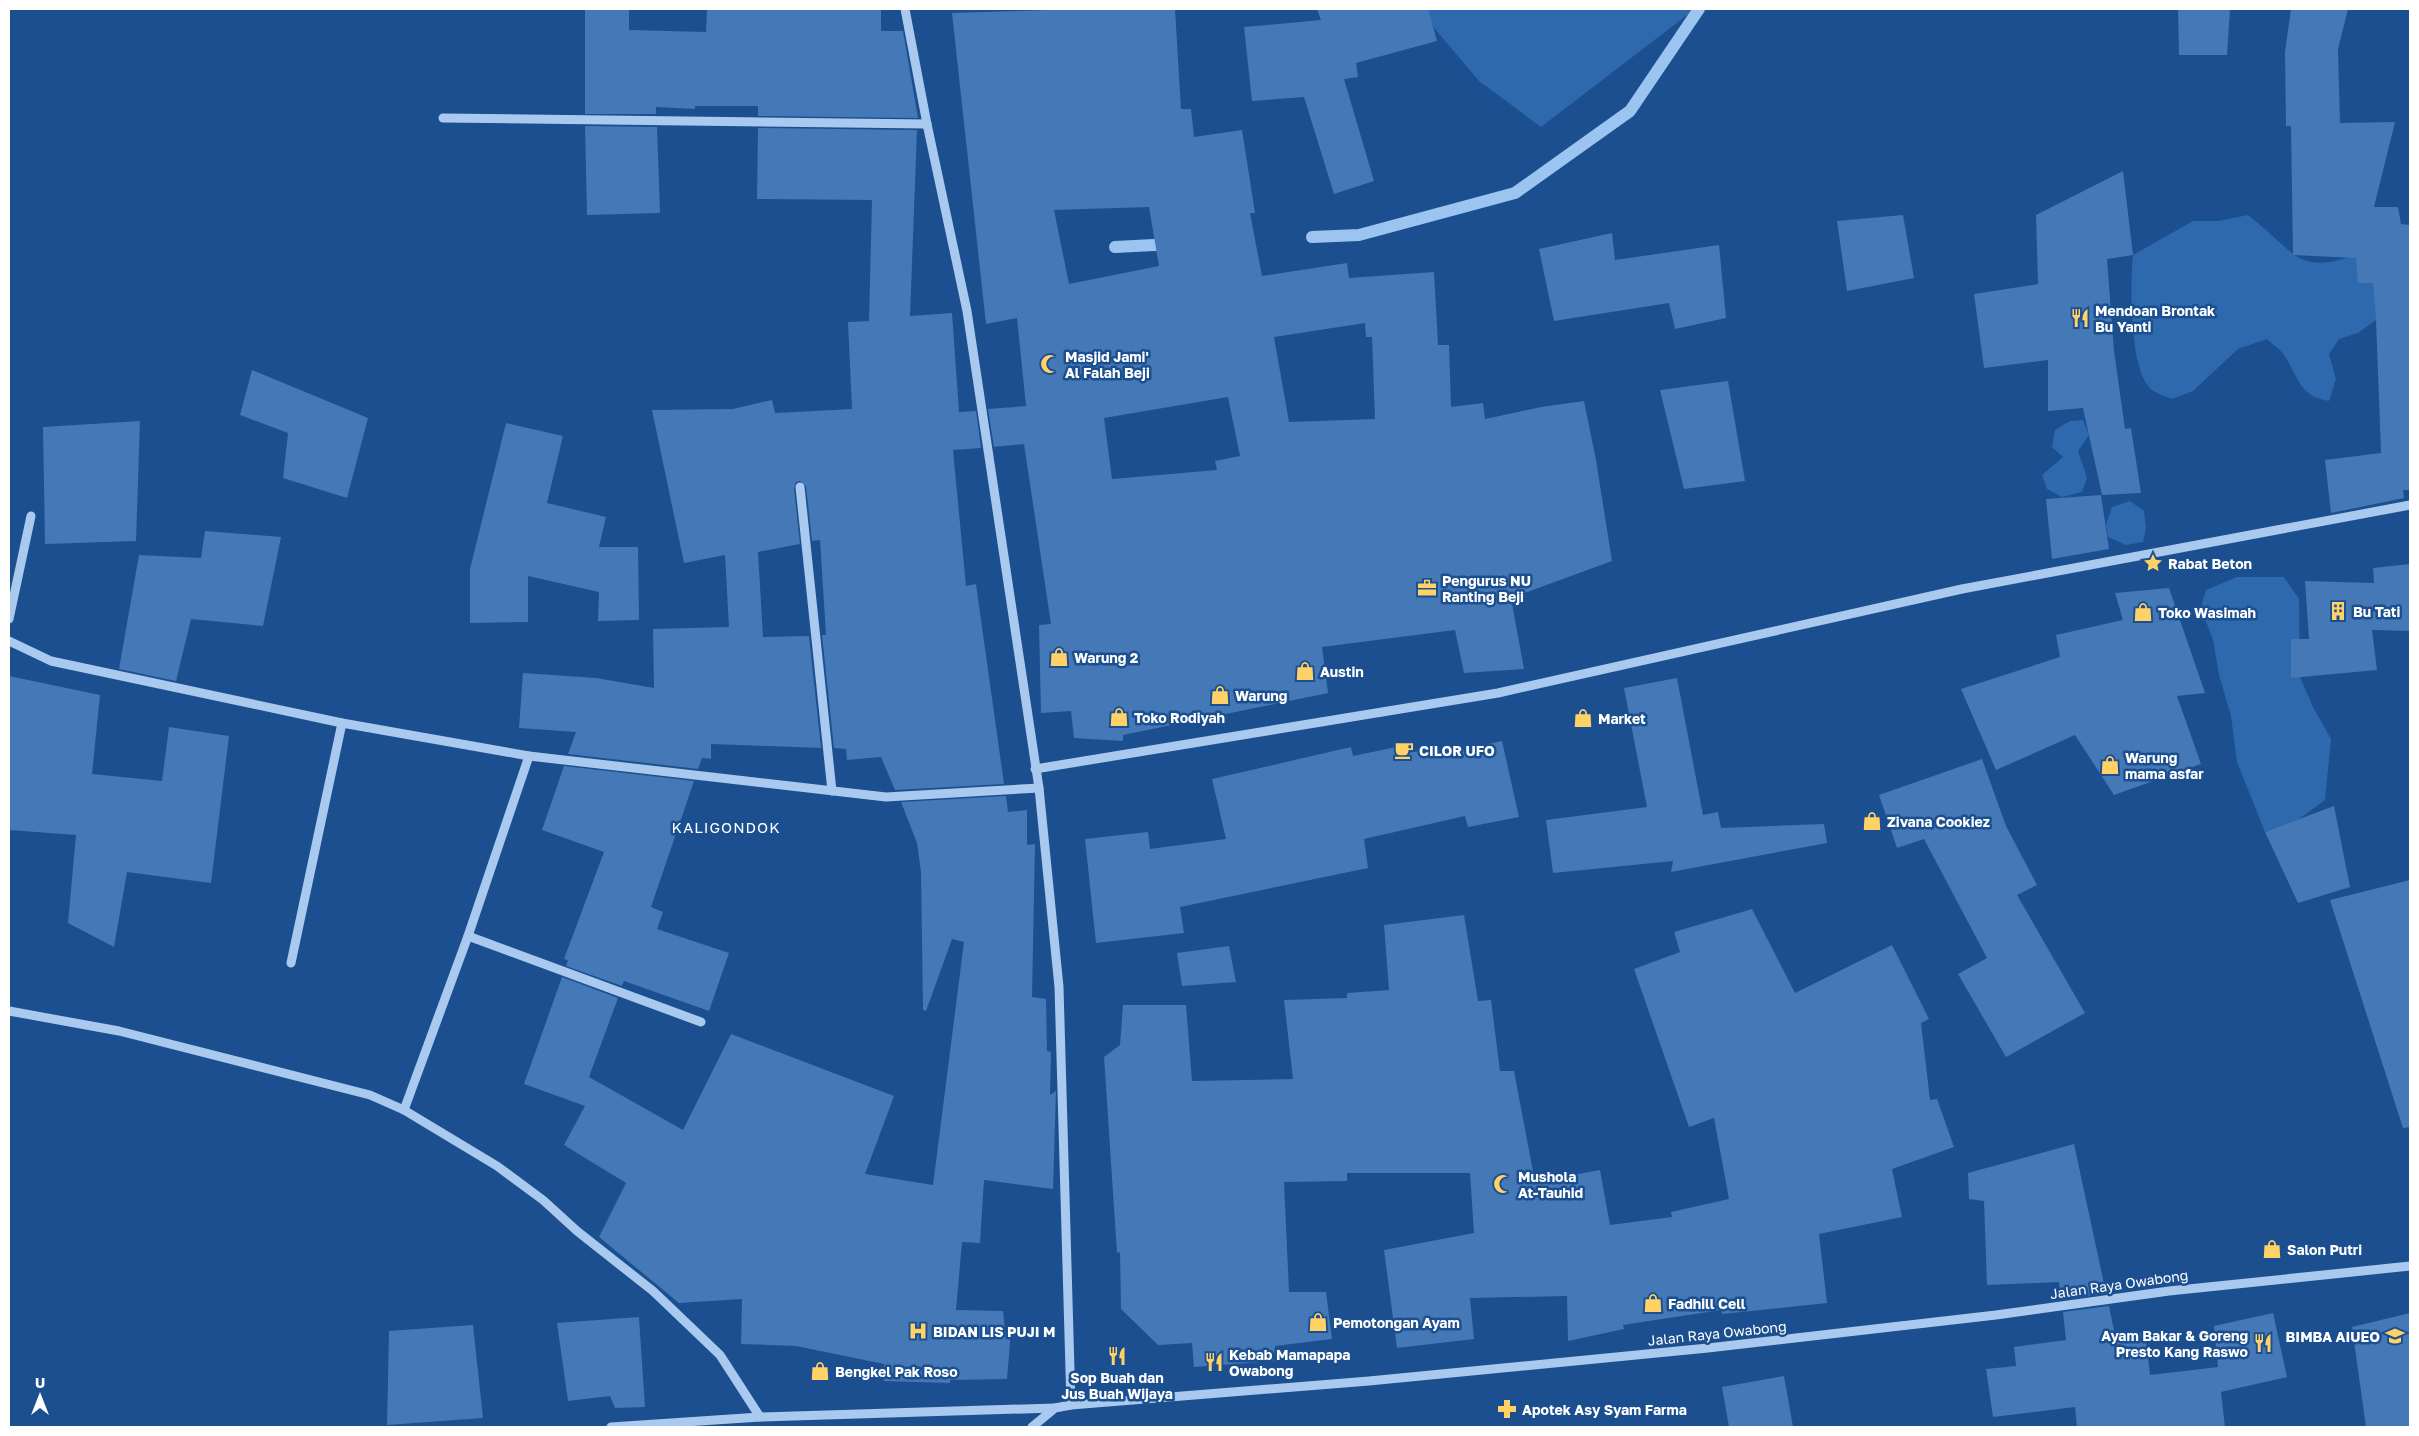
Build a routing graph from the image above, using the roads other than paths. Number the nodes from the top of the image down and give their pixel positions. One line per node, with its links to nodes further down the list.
1 (905, 9): 3 (street)
2 (443, 118): 3 (street)
3 (927, 124): 11 (street)
4 (800, 487): 13 (street)
5 (2410, 505): 11 (street)
6 (31, 516): 7 (street)
7 (9, 619)
8 (9, 641): 9 (street)
9 (342, 723): 10 (street); 15 (street)
10 (529, 756): 13 (street); 14 (street)
11 (1035, 769): 12 (street)
12 (1039, 788): 13 (street); 20 (street)
13 (832, 791)
14 (468, 936): 17 (street); 18 (street)
15 (291, 963)
16 (9, 1011): 18 (street)
17 (701, 1022)
18 (404, 1110): 22 (street)
19 (2410, 1266): 20 (street, Jalan Raya Owabong)
20 (1071, 1405): 21 (street, Jalan Raya Owabong)
21 (1055, 1408): 22 (street); 24 (street, Jalan Raya Owabong)
22 (760, 1417): 23 (street)
23 (611, 1427)
24 (1032, 1427)

